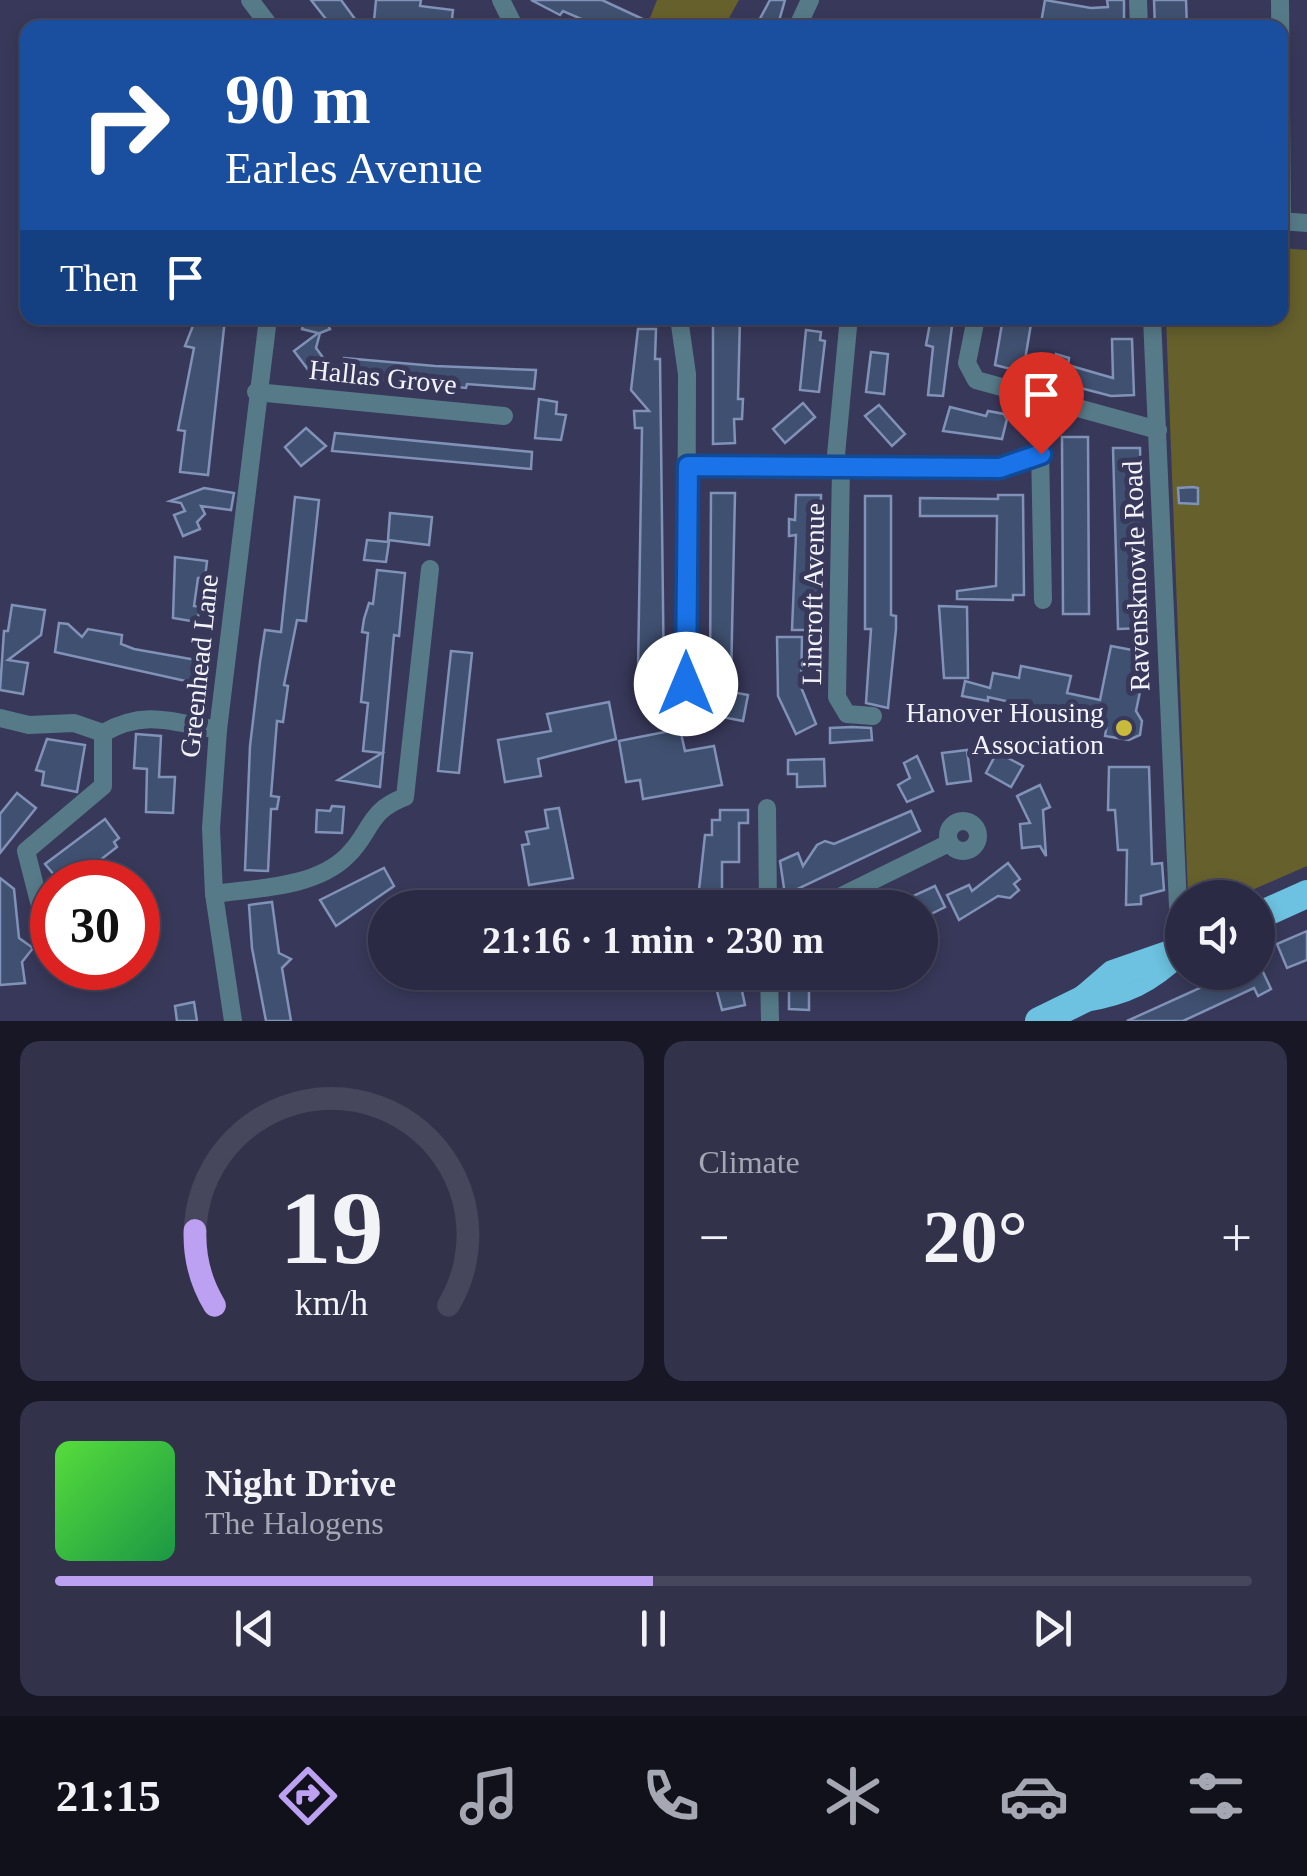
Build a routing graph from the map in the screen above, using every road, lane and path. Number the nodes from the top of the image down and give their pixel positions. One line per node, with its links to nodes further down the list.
1 (250, 0): 2 (street)
2 (266, 20)
3 (267, 325): 8 (street, Greenhead Lane)
4 (680, 325): 13 (street)
5 (975, 325): 9 (street)
6 (1152, 325): 11 (street, Ravensknowle Road)
7 (848, 327): 14 (street, Lincroft Avenue)
8 (256, 392): 10 (street, Hallas Grove); 20 (street, Greenhead Lane)
9 (1038, 399): 11 (street); 12 (street)
10 (504, 416)
11 (1158, 430): 25 (street, Ravensknowle Road)
12 (1041, 454): 14 (street); 16 (street)
13 (688, 466): 14 (street); 17 (street)
14 (842, 467): 18 (street, Lincroft Avenue)
15 (430, 569): 28 (street)
16 (1043, 600)
17 (686, 684)
18 (873, 716)
19 (0, 718): 21 (street)
20 (218, 730): 21 (street); 28 (street, Greenhead Lane)
21 (103, 733): 24 (street)
22 (766, 808): 26 (street)
23 (949, 843): 27 (street)
24 (30, 867)
25 (1178, 880)
26 (768, 890)
27 (854, 890)
28 (214, 894): 33 (street, Greenhead Lane)
29 (1307, 894): 30 (highway)
30 (1275, 908)
31 (1165, 963): 35 (highway)
32 (769, 990): 34 (street)
33 (233, 1021)
34 (770, 1021)
35 (1039, 1021)

